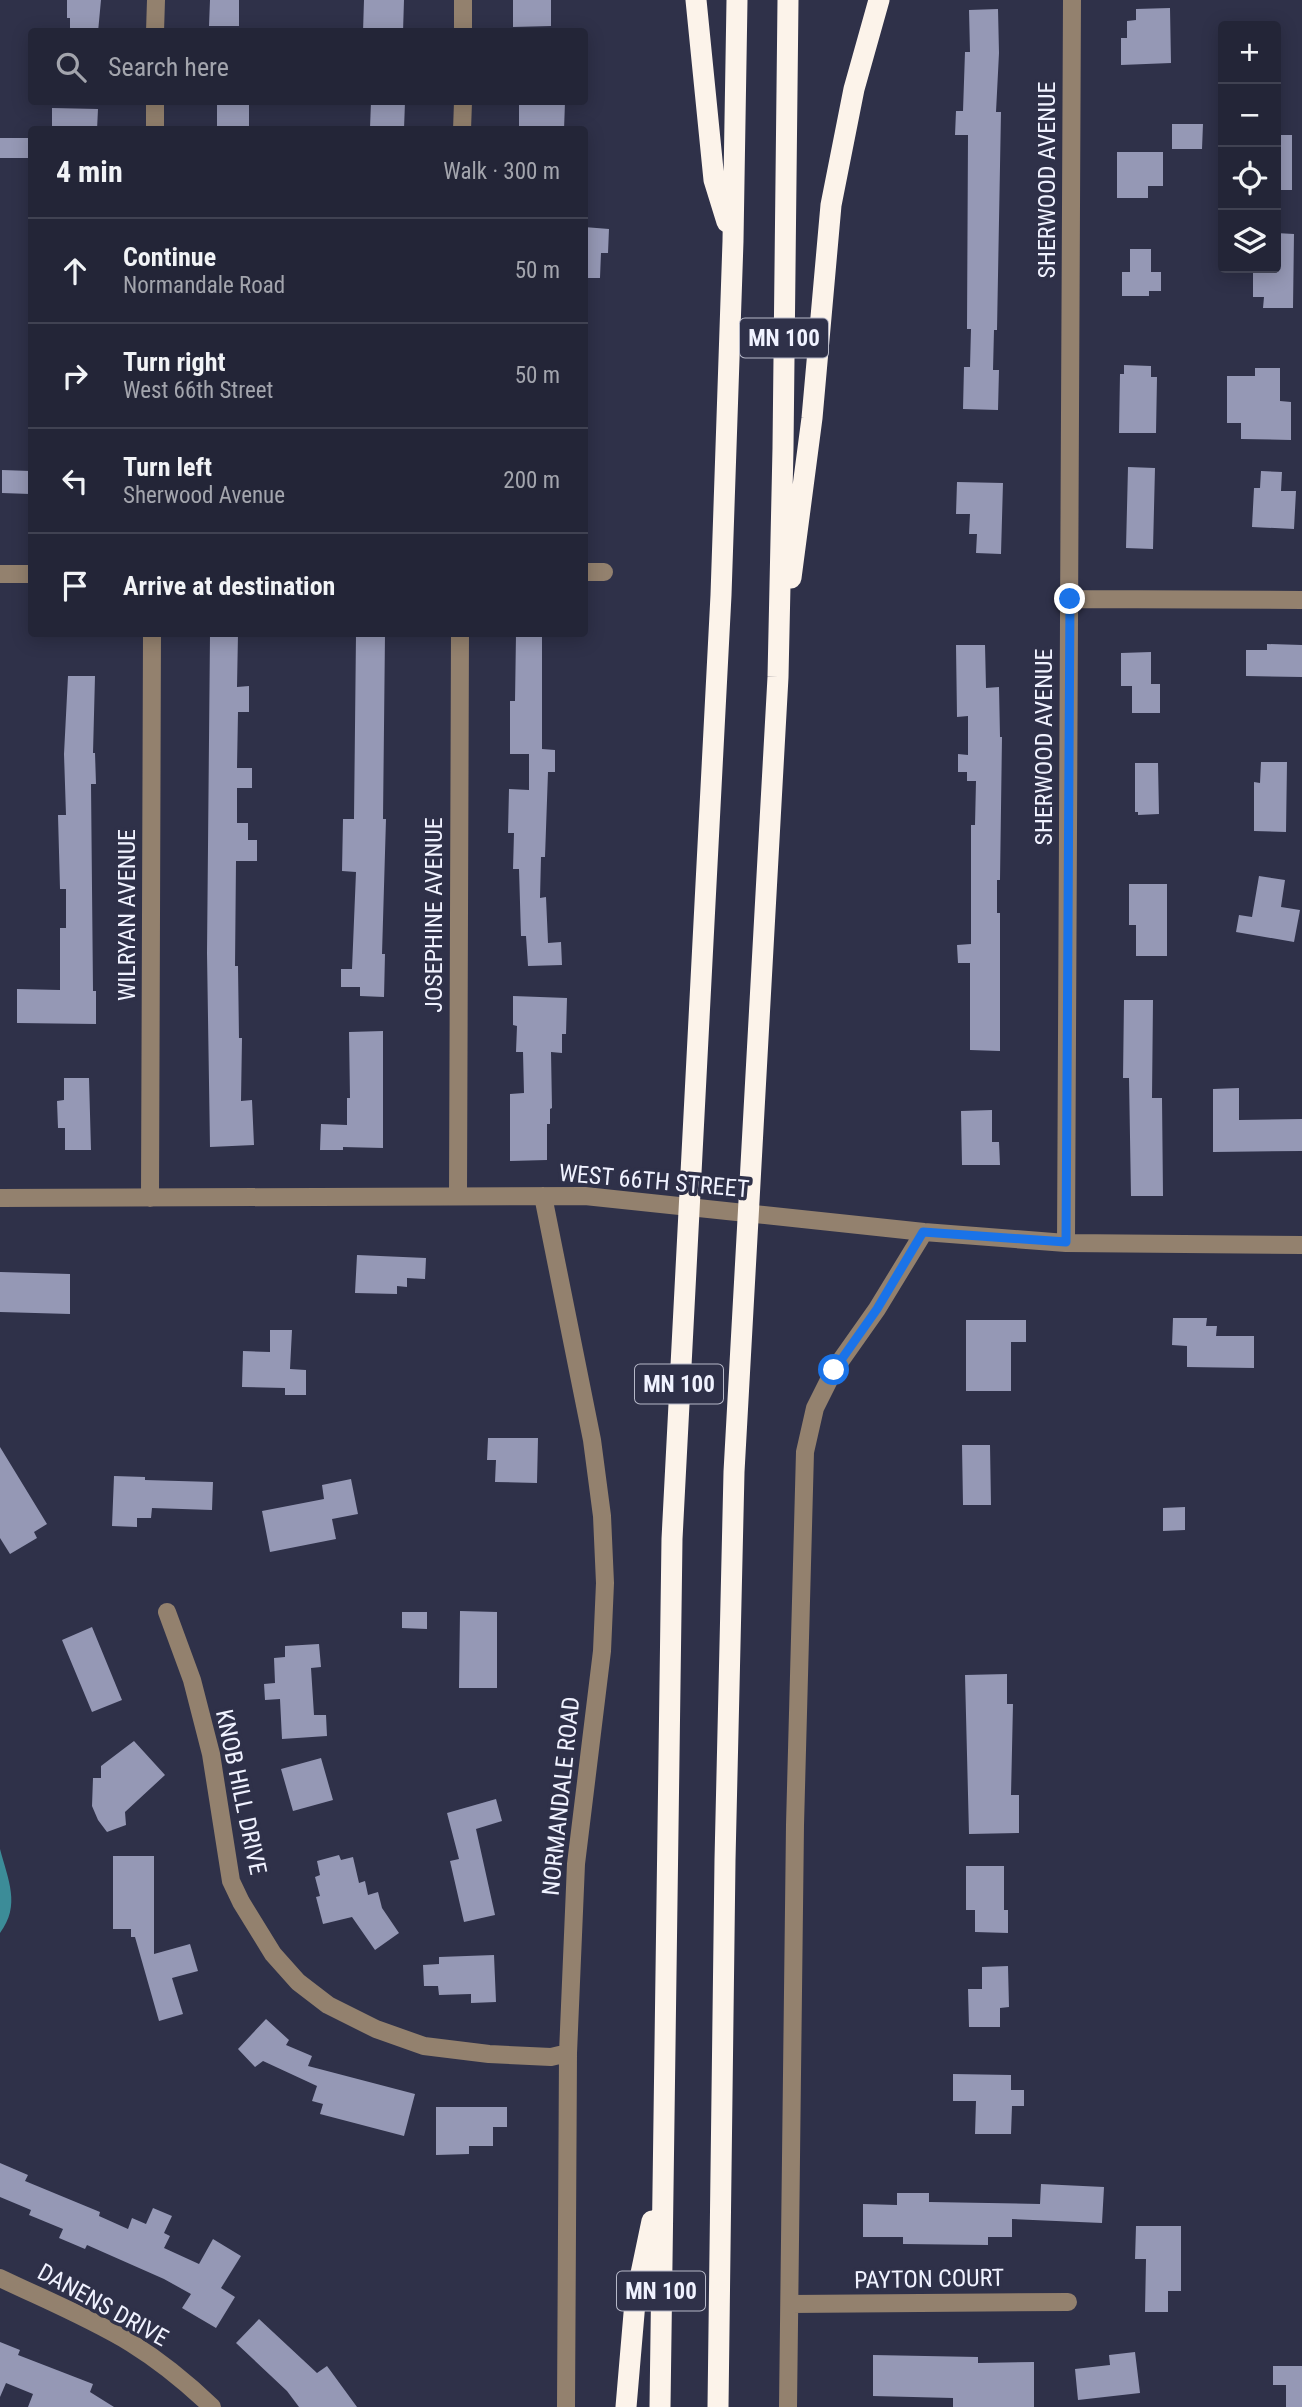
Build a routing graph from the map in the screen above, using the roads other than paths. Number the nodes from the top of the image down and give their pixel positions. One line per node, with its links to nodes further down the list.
1 (156, 0): 8 (street)
2 (463, 0): 9 (street)
3 (696, 0): 14 (highway)
4 (737, 0): 14 (highway, MN 100)
5 (788, 0): 23 (highway, MN 100)
6 (879, 0): 23 (highway)
7 (1072, 0): 19 (street, SHERWOOD AVENUE)
8 (155, 28)
9 (463, 28)
10 (155, 105): 12 (street)
11 (463, 105): 13 (street)
12 (155, 126)
13 (462, 126)
14 (733, 241): 33 (highway, MN 100)
15 (588, 572): 16 (street)
16 (604, 572)
17 (0, 574): 18 (street)
18 (28, 574)
19 (1070, 599): 20 (street); 29 (street, SHERWOOD AVENUE)
20 (1302, 600)
21 (152, 637): 27 (street, WILRYAN AVENUE)
22 (460, 637): 24 (street, JOSEPHINE AVENUE)
23 (778, 677): 41 (highway, MN 100)
24 (458, 1196): 25 (street, WEST 66TH STREET); 27 (street, WEST 66TH STREET)
25 (543, 1196): 28 (street, WEST 66TH STREET); 32 (street, NORMANDALE ROAD)
26 (0, 1198): 27 (street, WEST 66TH STREET)
27 (150, 1198)
28 (923, 1232): 29 (street, WEST 66TH STREET); 36 (street)
29 (1066, 1242): 30 (street, WEST 66TH STREET)
30 (1302, 1245)
31 (167, 1612): 32 (street, KNOB HILL DRIVE)
32 (568, 2053): 38 (street, NORMANDALE ROAD)
33 (662, 2175): 39 (highway); 40 (highway, MN 100)
34 (0, 2278): 37 (street, DANENS DRIVE)
35 (1068, 2302): 36 (street, PAYTON COURT)
36 (790, 2304): 42 (street)
37 (212, 2407)
38 (566, 2407)
39 (626, 2407)
40 (660, 2407)
41 (718, 2407)
42 (788, 2407)

